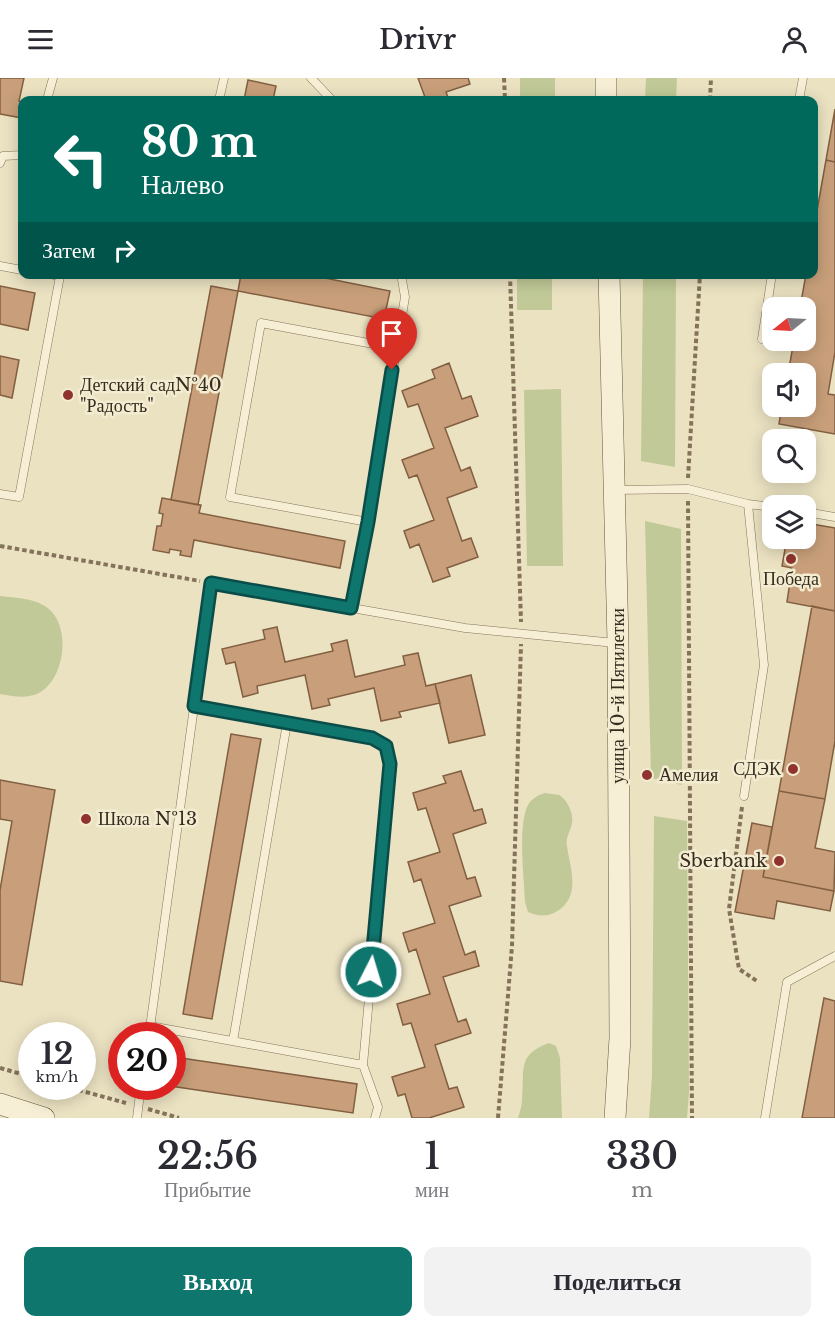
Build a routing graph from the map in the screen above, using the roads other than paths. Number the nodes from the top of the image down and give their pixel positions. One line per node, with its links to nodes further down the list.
1 (53, 78): 6 (lane)
2 (224, 78): 7 (lane)
3 (312, 78): 8 (lane)
4 (606, 78): 9 (main road)
5 (803, 78): 10 (lane)
6 (48, 96)
7 (220, 96)
8 (328, 96)
9 (606, 96)
10 (800, 96)
11 (18, 154): 12 (lane)
12 (0, 163)
13 (0, 266): 14 (lane)
14 (18, 269)
15 (59, 279): 22 (lane)
16 (402, 279): 20 (lane)
17 (609, 279): 21 (main road, улица 10-й Пятилетки)
18 (771, 279): 19 (lane)
19 (768, 297)
20 (395, 348): 27 (lane); 27 (lane)
21 (614, 490): 23 (lane); 29 (main road, улица 10-й Пятилетки)
22 (0, 494)
23 (748, 504): 24 (lane); 32 (lane)
24 (762, 506)
25 (816, 514): 26 (lane)
26 (835, 517)
27 (368, 522): 28 (lane)
28 (351, 608): 29 (lane); 30 (lane)
29 (618, 643): 43 (main road, улица 10-й Пятилетки)
30 (194, 706): 31 (lane); 34 (lane)
31 (287, 723): 36 (lane); 37 (lane)
32 (744, 796)
33 (835, 956): 44 (lane)
34 (151, 1022)
35 (186, 1033): 36 (lane)
36 (233, 1041): 37 (lane)
37 (363, 1065): 42 (lane)
38 (139, 1100): 41 (lane)
39 (0, 1104): 40 (main road)
40 (44, 1118)
41 (137, 1118)
42 (375, 1118)
43 (615, 1118)
44 (765, 1118)

